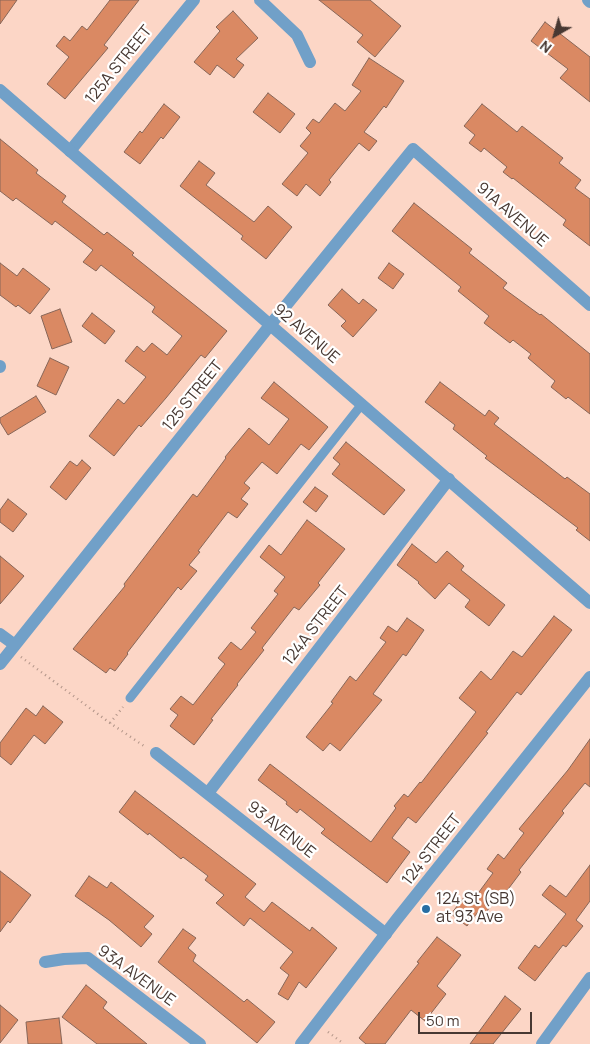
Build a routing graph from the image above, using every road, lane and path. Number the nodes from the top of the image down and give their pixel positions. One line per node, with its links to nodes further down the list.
1 (194, 0): 6 (street, 125A STREET)
2 (260, 0): 3 (street)
3 (310, 62)
4 (0, 90): 6 (street, 92 AVENUE)
5 (413, 149): 7 (street, 91A AVENUE); 8 (street, 125 STREET)
6 (70, 151): 8 (street, 92 AVENUE)
7 (590, 305)
8 (270, 324): 9 (street, 92 AVENUE); 13 (street, 125 STREET)
9 (362, 404): 10 (street, 92 AVENUE); 16 (lane)
10 (449, 479): 11 (street, 92 AVENUE); 19 (street, 124A STREET)
11 (590, 602)
12 (0, 634): 13 (street)
13 (18, 651): 14 (street, 125 STREET); 17 (path)
14 (0, 664)
15 (590, 677): 20 (street, 124 STREET)
16 (130, 698): 17 (path)
17 (110, 723): 18 (path)
18 (153, 752): 19 (street, 93 AVENUE)
19 (208, 793): 20 (street, 93 AVENUE)
20 (386, 934): 23 (street, 124 STREET)
21 (45, 962): 24 (street, 93A AVENUE)
22 (590, 979): 27 (street)
23 (317, 1023): 25 (street, 124 STREET); 26 (path)
24 (200, 1044)
25 (301, 1044)
26 (344, 1044)
27 (542, 1044)

